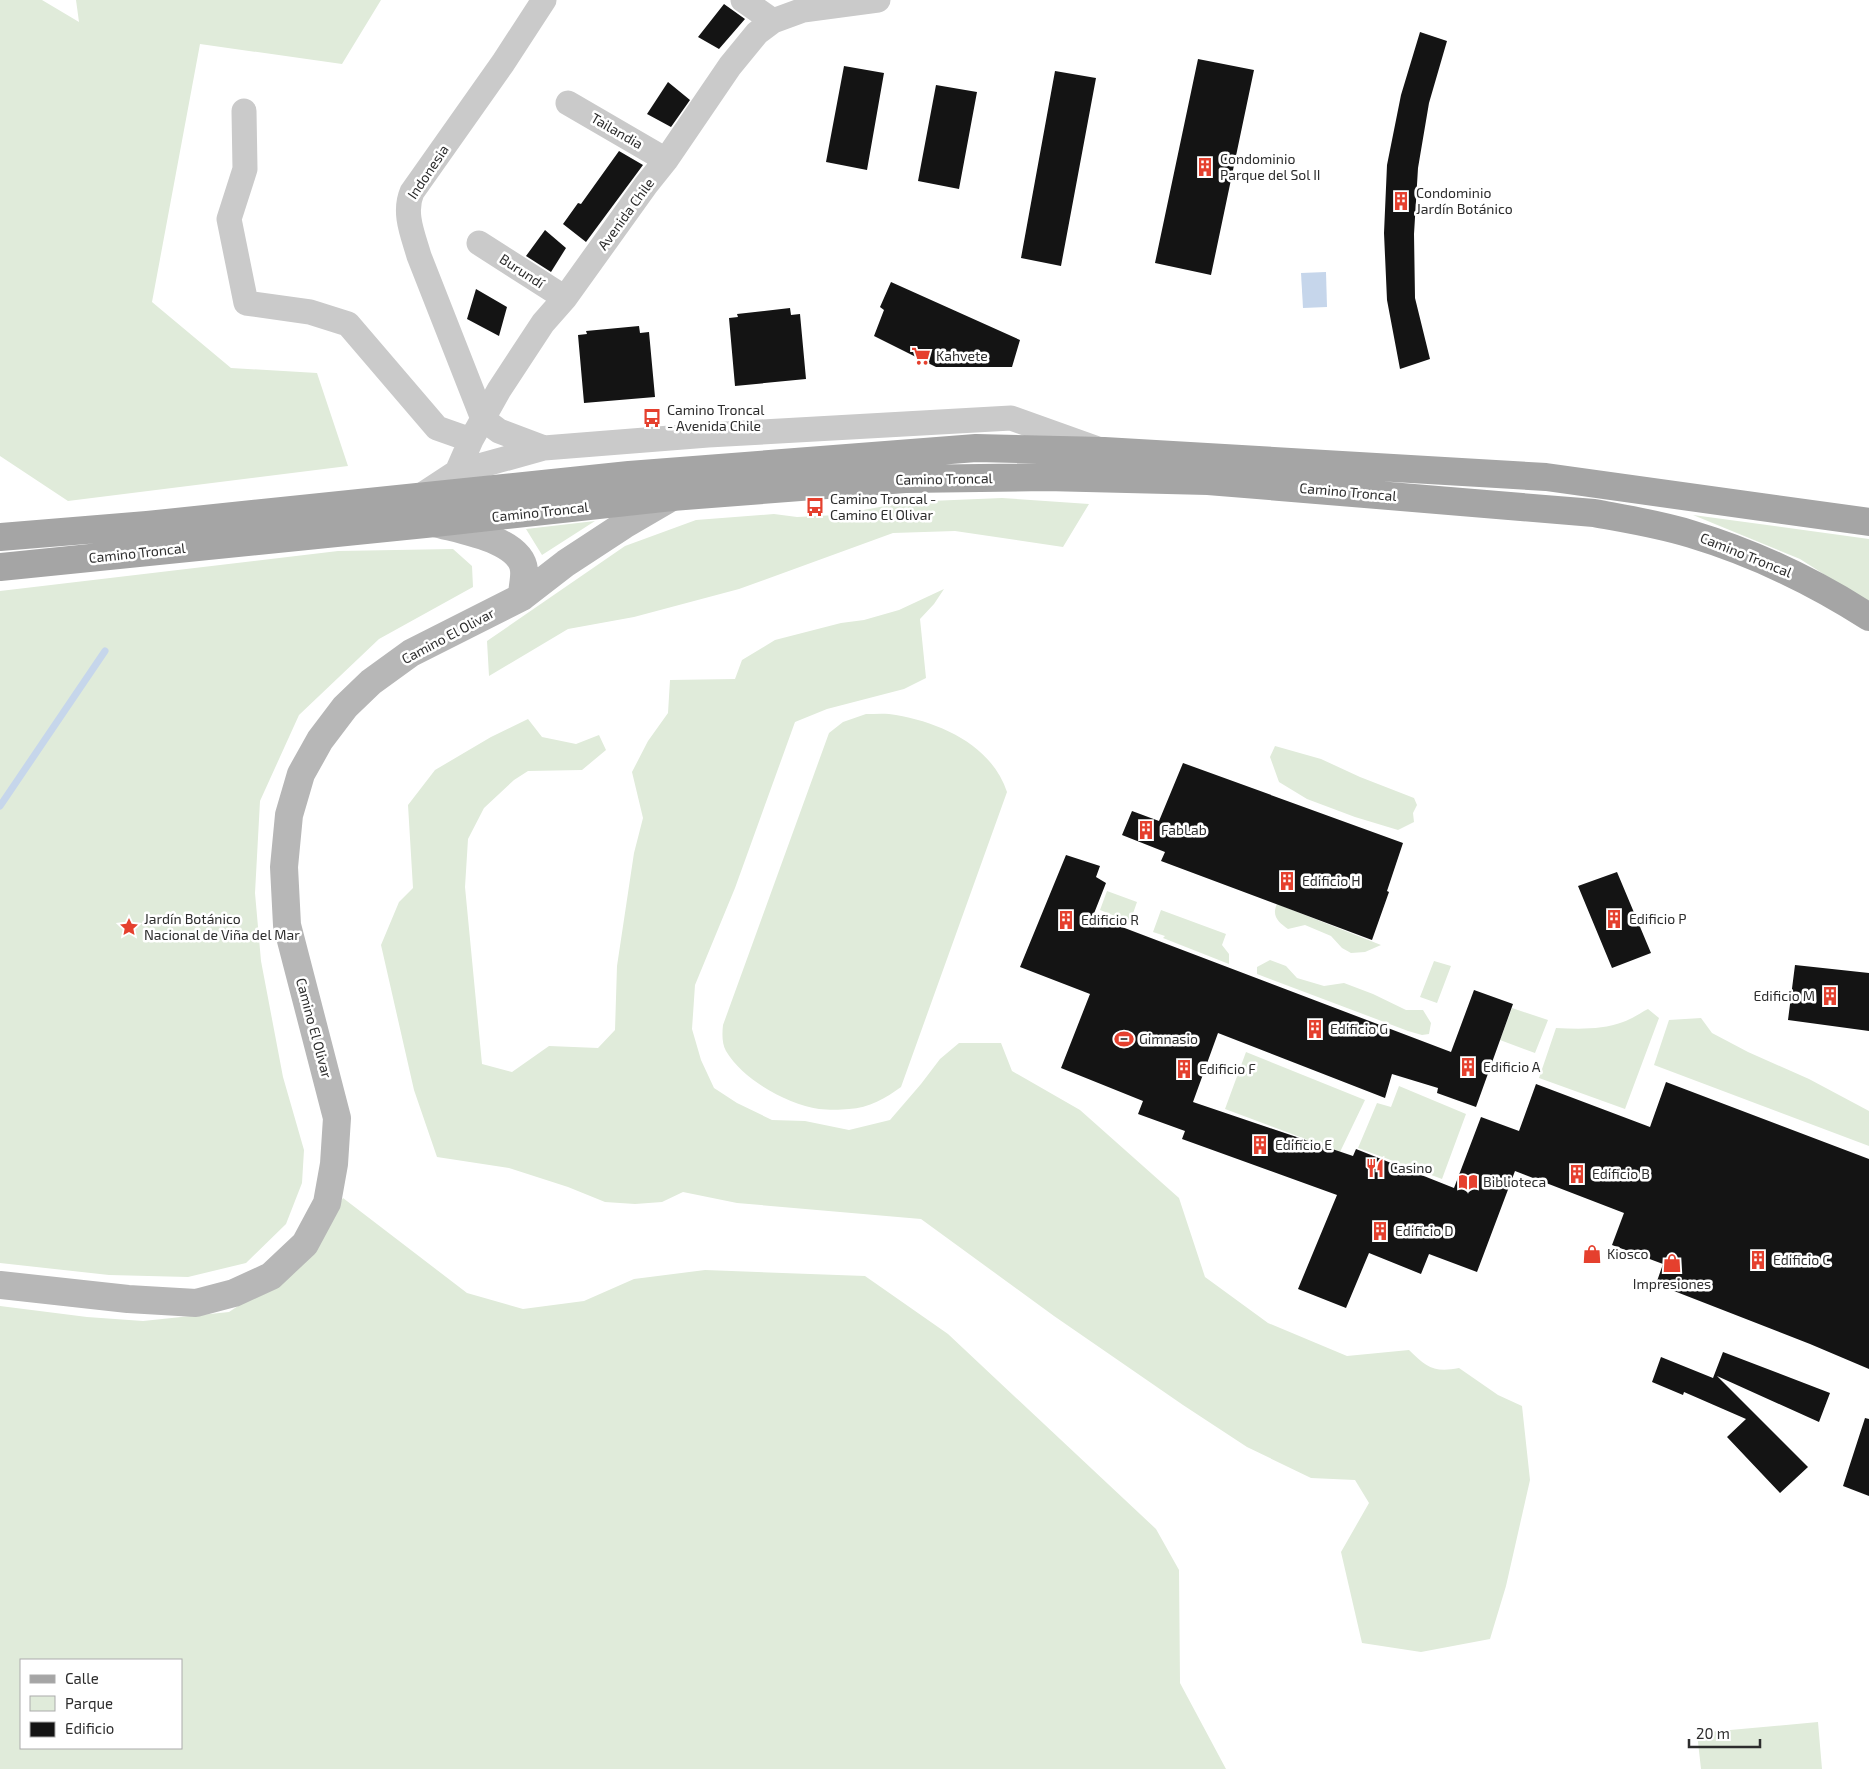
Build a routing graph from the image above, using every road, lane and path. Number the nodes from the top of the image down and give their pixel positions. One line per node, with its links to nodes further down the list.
1 (744, 0): 4 (street)
2 (878, 0): 4 (street, Avenida Chile)
3 (535, 6): 10 (street, Indonesia)
4 (773, 22): 7 (street, Avenida Chile)
5 (568, 103): 7 (street, Tailandia)
6 (244, 111): 10 (street, Camino Troncal)
7 (666, 160): 9 (street, Avenida Chile)
8 (480, 244): 9 (street, Burundí)
9 (565, 298): 10 (street, Avenida Chile)
10 (477, 430): 11 (street, Camino Troncal); 13 (street, Avenida Chile)
11 (544, 448): 12 (street, Camino Troncal); 13 (street, Camino Troncal)
12 (1104, 451): 14 (main road, Camino Troncal); 16 (main road, Camino Troncal)
13 (457, 472): 14 (street)
14 (422, 495): 18 (main road, Camino Troncal)
15 (672, 497): 17 (main road, Camino Troncal); 20 (main road, Camino El Olivar); 21 (main road, Camino Troncal)
16 (1869, 522)
17 (435, 523): 19 (main road, Camino Troncal); 20 (main road)
18 (0, 537)
19 (0, 566)
20 (522, 597): 22 (main road, Camino El Olivar)
21 (1869, 617)
22 (0, 1285)

